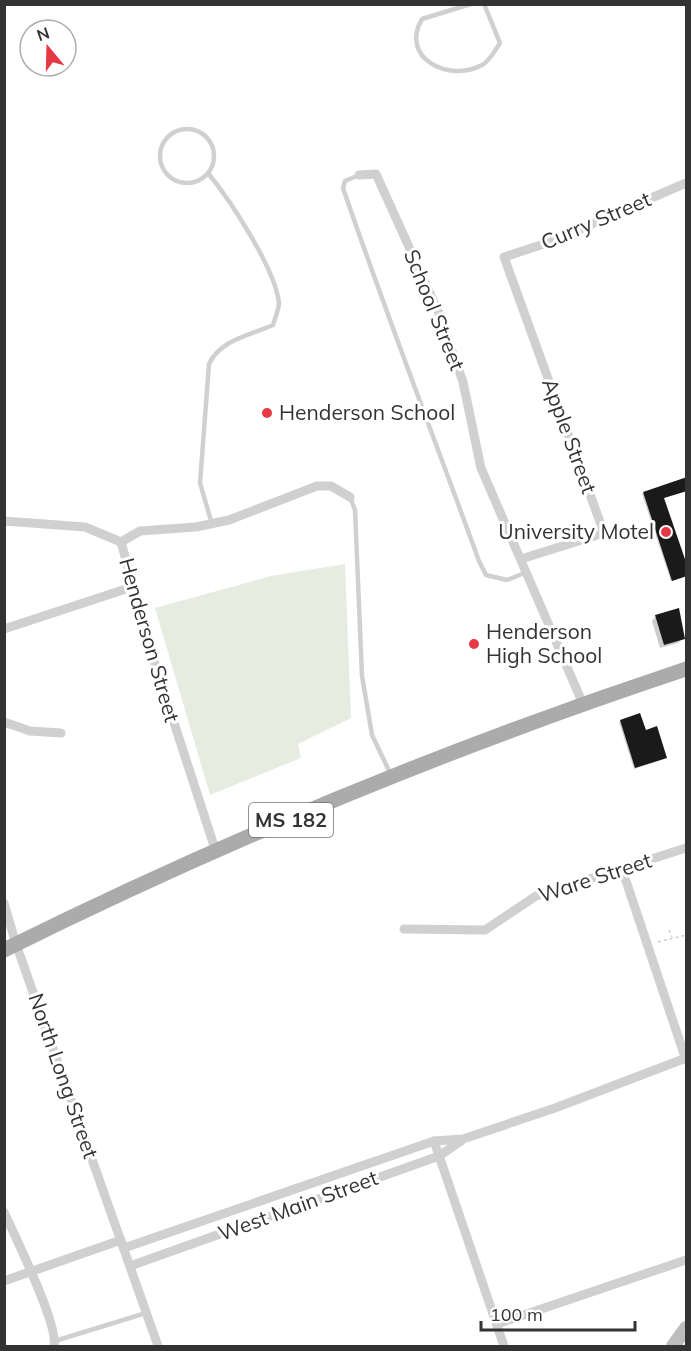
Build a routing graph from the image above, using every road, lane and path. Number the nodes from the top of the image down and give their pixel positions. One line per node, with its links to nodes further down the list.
1 (471, 4): 2 (lane)
2 (484, 4)
3 (208, 173): 3 (lane); 9 (lane)
4 (359, 175): 11 (street, School Street); 12 (lane)
5 (687, 183): 6 (street, Curry Street)
6 (504, 257): 11 (street, Apple Street)
7 (350, 497): 9 (street); 19 (lane)
8 (4, 521): 10 (street, Henderson Street)
9 (212, 524): 10 (street)
10 (121, 542): 13 (street, Henderson Street)
11 (521, 559): 12 (street)
12 (527, 572): 16 (street)
13 (132, 587): 14 (street); 21 (street, Henderson Street)
14 (4, 629)
15 (687, 669): 16 (main road, MS 182)
16 (583, 704): 19 (main road, MS 182)
17 (4, 722): 18 (street)
18 (61, 733)
19 (392, 778): 21 (main road, MS 182)
20 (687, 848): 22 (street, Ware Street)
21 (216, 852): 29 (main road, MS 182)
22 (622, 869): 24 (street, Ware Street); 28 (street)
23 (4, 903): 29 (street, North Long Street)
24 (404, 929)
25 (669, 930): 27 (path)
26 (687, 936): 27 (path)
27 (673, 937): 28 (path)
28 (648, 945): 30 (street)
29 (10, 947): 35 (street, North Long Street)
30 (686, 1059): 31 (street, West Main Street)
31 (463, 1139): 32 (street, West Main Street); 33 (street, West Main Street)
32 (434, 1141): 33 (street); 35 (street, West Main Street)
33 (439, 1156): 37 (street, West Main Street); 41 (street)
34 (4, 1212): 38 (street)
35 (122, 1244): 37 (street, North Long Street); 38 (street, West Main Street)
36 (687, 1260): 41 (street)
37 (130, 1266): 40 (street, North Long Street)
38 (30, 1272): 39 (street, West Main Street); 43 (street)
39 (4, 1281)
40 (146, 1313): 43 (lane); 44 (street, North Long Street)
41 (497, 1324): 45 (street)
42 (687, 1328): 46 (street)
43 (55, 1344)
44 (158, 1347)
45 (504, 1347)
46 (673, 1347)

